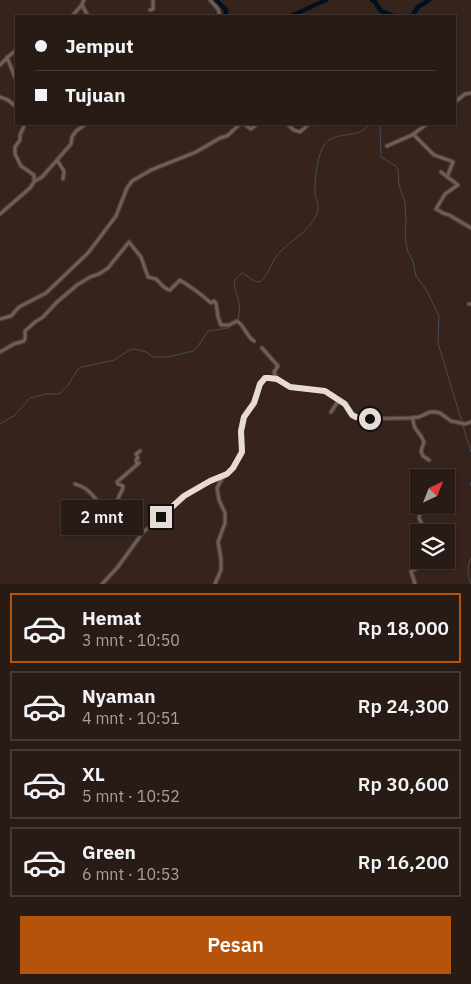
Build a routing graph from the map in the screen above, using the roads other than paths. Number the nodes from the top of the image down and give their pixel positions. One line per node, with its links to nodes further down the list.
1 (84, 0): 4 (street)
2 (153, 0): 5 (street)
3 (210, 0): 8 (street)
4 (82, 5): 6 (street); 7 (street)
5 (150, 10)
6 (73, 15)
7 (87, 15)
8 (220, 15)
9 (15, 51): 10 (street)
10 (7, 57): 11 (street); 12 (street)
11 (0, 65)
12 (15, 77)
13 (471, 93): 15 (street)
14 (0, 97): 16 (street)
15 (456, 101)
16 (15, 105)
17 (25, 125): 29 (street)
18 (85, 125): 25 (street)
19 (239, 125): 32 (street)
20 (288, 125): 21 (street)
21 (308, 125)
22 (425, 125): 23 (street)
23 (411, 135): 24 (street); 27 (street)
24 (387, 146)
25 (57, 160): 28 (street); 29 (street)
26 (441, 172): 27 (street)
27 (448, 177): 31 (street)
28 (63, 179)
29 (34, 182): 30 (street)
30 (0, 214)
31 (471, 228)
32 (0, 319)
33 (254, 342): 35 (street)
34 (262, 348): 36 (street)
35 (0, 352)
36 (277, 379): 37 (street); 43 (street)
37 (339, 400): 38 (street); 39 (street)
38 (331, 412)
39 (412, 418): 40 (street); 42 (street)
40 (471, 422)
41 (140, 451): 45 (street)
42 (429, 460)
43 (224, 475): 48 (street); 51 (street)
44 (75, 484): 46 (street)
45 (113, 509): 46 (street); 48 (street)
46 (107, 513): 47 (street)
47 (92, 527)
48 (144, 531): 50 (street)
49 (416, 569): 52 (street)
50 (102, 584)
51 (215, 584)
52 (416, 584)

